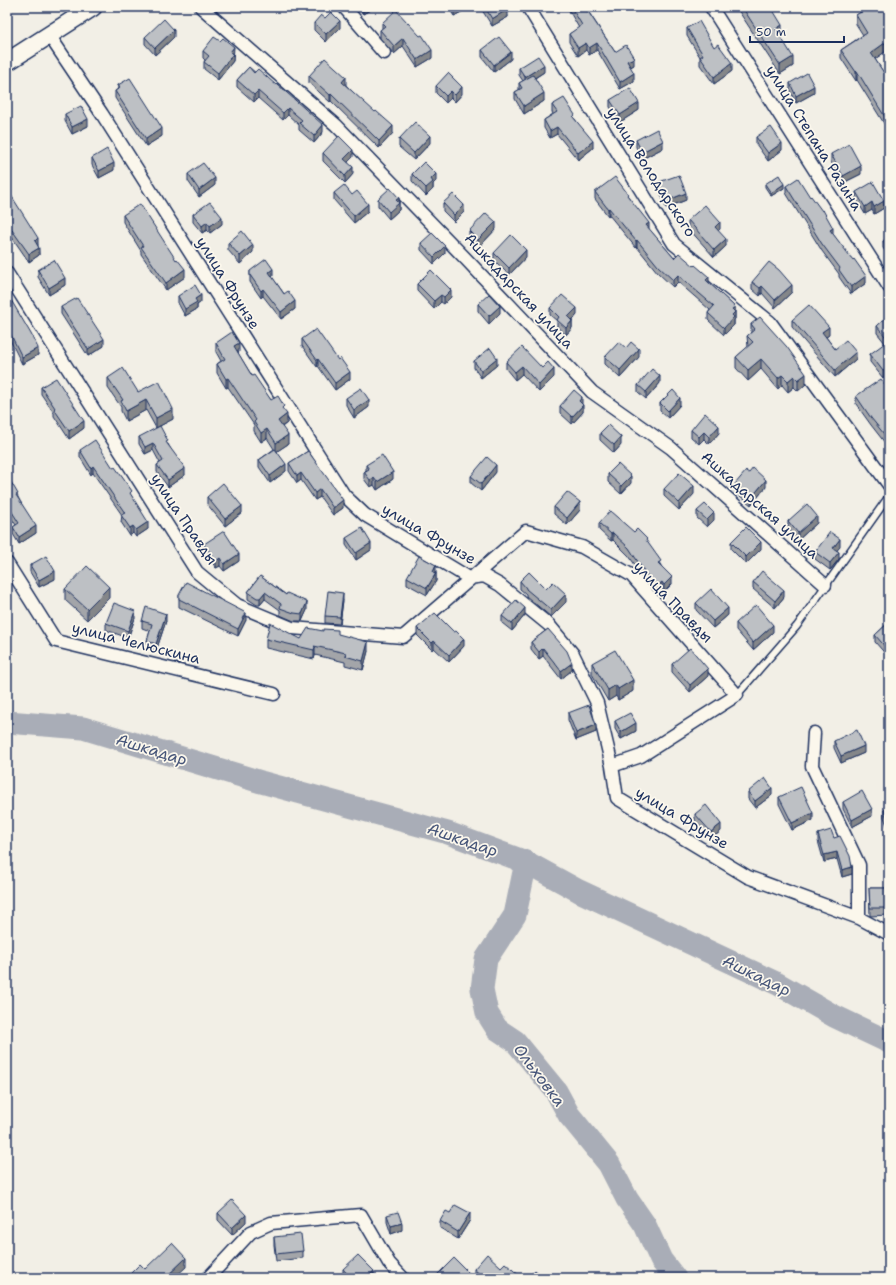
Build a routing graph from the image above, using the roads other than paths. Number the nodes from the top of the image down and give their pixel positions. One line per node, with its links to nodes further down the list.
1 (93, 7): 6 (street)
2 (200, 7): 15 (street, Ашкадарская улица)
3 (344, 7): 7 (street)
4 (528, 7): 11 (street, улица Володарского)
5 (711, 7): 10 (street, улица Степана Разина)
6 (49, 35): 8 (street); 14 (street, улица Фрунзе)
7 (384, 53)
8 (7, 62)
9 (7, 273): 14 (street, улица Правды)
10 (889, 287)
11 (889, 485)
12 (889, 496): 15 (lane)
13 (7, 562): 16 (street, улица Челюскина)
14 (469, 578): 17 (street, улица Правды); 19 (street, улица Фрунзе)
15 (825, 585): 17 (lane)
16 (274, 694)
17 (737, 694): 19 (street)
18 (814, 733): 20 (street)
19 (612, 766): 20 (street, улица Фрунзе)
20 (859, 918): 21 (street)
21 (889, 934)
22 (208, 1278): 23 (street)
23 (403, 1278)

